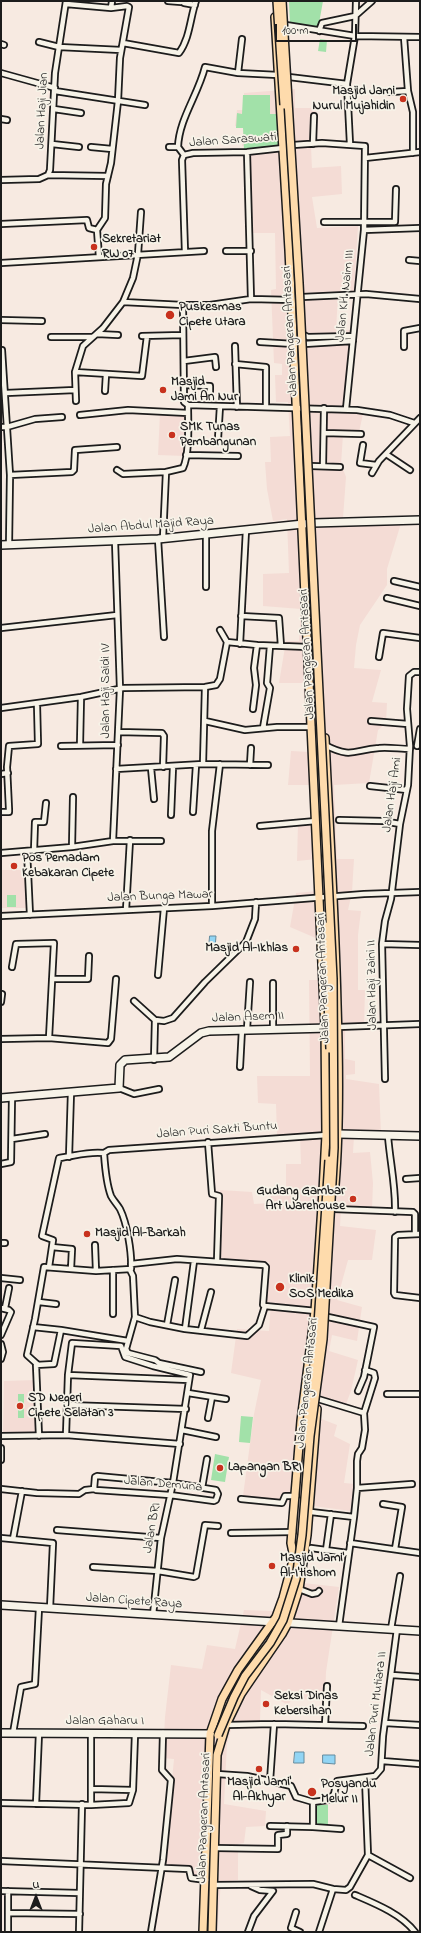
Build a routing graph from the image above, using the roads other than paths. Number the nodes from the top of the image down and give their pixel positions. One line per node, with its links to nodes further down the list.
1 (112, 1): 9 (street)
2 (168, 1): 8 (street)
3 (275, 1): 23 (main road, Jalan Pangeran Antasari); 358 (main road, bridge)
4 (284, 1): 11 (main road, Jalan Pangeran Antasari); 389 (main road, bridge)
5 (356, 1): 10 (street)
6 (372, 1): 10 (street)
7 (66, 2): 9 (street); 19 (street, Jalan Haji Jian)
8 (196, 3): 18 (street)
9 (110, 8): 18 (street)
10 (355, 16): 12 (street); 13 (street)
11 (286, 25): 12 (street); 24 (main road, Jalan Pangeran Antasari)
12 (319, 31): 13 (street)
13 (355, 36): 14 (street); 25 (street)
14 (404, 37): 15 (street); 27 (street)
15 (420, 37)
16 (242, 39): 22 (street)
17 (39, 42): 19 (street)
18 (123, 43): 20 (street)
19 (59, 47): 20 (street); 26 (street, Jalan Haji Jian)
20 (121, 50): 29 (street)
21 (1, 73): 26 (street)
22 (238, 73): 23 (street); 43 (street)
23 (278, 75): 44 (main road, Jalan Pangeran Antasari)
24 (289, 77): 25 (street); 39 (main road, Jalan Pangeran Antasari)
25 (347, 84): 38 (street)
26 (55, 90): 29 (street); 31 (street, Jalan Haji Jian)
27 (408, 91): 28 (street); 48 (street)
28 (390, 92)
29 (118, 101): 30 (street); 45 (street)
30 (145, 105)
31 (54, 109): 32 (street); 36 (street, Jalan Haji Jian)
32 (81, 113)
33 (314, 116): 37 (street)
34 (1, 118): 35 (street)
35 (7, 120)
36 (52, 144): 40 (street); 51 (street, Jalan Haji Jian)
37 (313, 144): 38 (street); 39 (street)
38 (350, 144): 50 (street, Jalan KH. Naim III)
39 (293, 145): 72 (main road, Jalan Pangeran Antasari)
40 (79, 147)
41 (91, 147): 45 (street)
42 (169, 147): 43 (street)
43 (178, 147): 49 (street)
44 (283, 148): 46 (street, Jalan Saraswati); 75 (main road, Jalan Pangeran Antasari)
45 (112, 149): 52 (street)
46 (247, 152): 49 (street, Jalan Saraswati); 64 (street)
47 (420, 152): 48 (street)
48 (413, 154): 50 (street)
49 (184, 155): 65 (street, Jalan Saraswati)
50 (365, 158): 57 (street, Jalan KH. Naim III)
51 (48, 175): 52 (street); 53 (street)
52 (108, 176): 60 (street)
53 (1, 180)
54 (396, 189): 57 (street)
55 (141, 212): 66 (street)
56 (324, 222): 57 (street)
57 (364, 222): 61 (street, Jalan KH. Naim III)
58 (1, 224): 60 (street)
59 (420, 228): 61 (street)
60 (97, 230): 67 (street)
61 (364, 230): 71 (street, Jalan KH. Naim III)
62 (204, 251): 65 (street)
63 (226, 251): 64 (street)
64 (251, 251): 73 (street)
65 (185, 252): 66 (street)
66 (138, 254): 67 (street); 76 (street)
67 (99, 257): 70 (street)
68 (409, 260): 69 (street)
69 (420, 261)
70 (1, 263)
71 (358, 294): 72 (street); 74 (street); 89 (street, Jalan KH. Naim III)
72 (302, 297): 82 (main road, Jalan Pangeran Antasari)
73 (251, 299): 75 (street); 77 (street)
74 (420, 299)
75 (292, 300): 91 (main road, Jalan Pangeran Antasari)
76 (123, 302): 77 (street); 81 (street)
77 (184, 305): 84 (street)
78 (1, 320): 79 (street)
79 (42, 321)
80 (420, 328): 94 (street)
81 (97, 334): 83 (street); 88 (street)
82 (304, 334): 89 (street); 92 (main road, Jalan Pangeran Antasari)
83 (118, 335)
84 (184, 335): 86 (street); 96 (street)
85 (142, 336): 86 (street)
86 (147, 336): 100 (street)
87 (51, 337): 88 (street)
88 (92, 337): 99 (street)
89 (353, 338): 92 (street); 115 (street, Jalan KH. Naim III)
90 (260, 342): 91 (street)
91 (294, 344): 114 (main road, Jalan Pangeran Antasari)
92 (304, 344): 112 (main road, Jalan Pangeran Antasari)
93 (235, 346): 97 (street)
94 (404, 347)
95 (2, 350): 105 (street)
96 (184, 361): 98 (street); 101 (street)
97 (235, 364): 110 (street); 111 (street)
98 (216, 367)
99 (75, 372): 100 (street); 103 (street)
100 (106, 374): 104 (street)
101 (184, 385): 106 (street); 108 (street)
102 (47, 390): 105 (street)
103 (75, 390): 105 (street); 107 (street)
104 (106, 391)
105 (6, 392): 122 (street)
106 (210, 395)
107 (76, 401)
108 (188, 405): 109 (street); 116 (street)
109 (220, 406): 110 (street); 125 (street)
110 (237, 407): 111 (street)
111 (266, 408): 114 (street)
112 (308, 408): 113 (street); 114 (street); 132 (main road, Jalan Pangeran Antasari)
113 (324, 408): 115 (street); 123 (street)
114 (297, 409): 142 (main road, Jalan Pangeran Antasari)
115 (346, 409): 120 (street)
116 (188, 413): 117 (street); 129 (street)
117 (80, 415)
118 (62, 417): 122 (street)
119 (420, 418): 120 (street)
120 (414, 423): 128 (street)
121 (1, 427): 122 (street)
122 (7, 427): 139 (street)
123 (324, 433): 124 (street); 133 (street)
124 (361, 434)
125 (218, 439)
126 (363, 445): 131 (street)
127 (117, 447): 139 (street)
128 (386, 454): 131 (street); 136 (street)
129 (186, 456): 130 (street); 137 (street)
130 (238, 456)
131 (376, 465): 138 (street)
132 (310, 466): 133 (street); 141 (main road, Jalan Pangeran Antasari)
133 (323, 466): 134 (street)
134 (340, 467)
135 (117, 470): 137 (street)
136 (410, 470)
137 (166, 472): 145 (street)
138 (372, 473)
139 (10, 475): 148 (street)
140 (420, 520): 141 (street, Jalan Abdul Majid Raya)
141 (313, 523): 142 (street, Jalan Abdul Majid Raya); 183 (main road, Jalan Pangeran Antasari)
142 (302, 524): 143 (street, Jalan Abdul Majid Raya); 165 (main road, Jalan Pangeran Antasari)
143 (246, 530): 144 (street, Jalan Abdul Majid Raya); 155 (street)
144 (206, 534): 145 (street, Jalan Abdul Majid Raya); 151 (street)
145 (161, 539): 146 (street, Jalan Abdul Majid Raya); 158 (street)
146 (115, 541): 148 (street, Jalan Abdul Majid Raya); 154 (street, Jalan Haji Saidi IV)
147 (1, 545): 148 (street, Jalan Abdul Majid Raya)
148 (9, 545)
149 (394, 581): 150 (street)
150 (420, 586)
151 (206, 587)
152 (387, 598): 153 (street)
153 (420, 606)
154 (117, 615): 156 (street); 169 (street, Jalan Haji Saidi IV)
155 (241, 616): 161 (street); 164 (street)
156 (1, 628)
157 (220, 630): 160 (street)
158 (164, 637)
159 (420, 638): 166 (street)
160 (227, 642): 161 (street); 168 (street)
161 (240, 644): 162 (street)
162 (257, 645): 163 (street); 173 (street)
163 (270, 646): 164 (street); 178 (street)
164 (281, 646): 165 (street)
165 (308, 647): 177 (main road, Jalan Pangeran Antasari)
166 (379, 657)
167 (420, 672): 176 (street, Jalan Haji Ami)
168 (205, 687): 169 (street); 174 (street)
169 (120, 689): 170 (street); 180 (street, Jalan Haji Saidi IV)
170 (81, 697): 171 (street); 181 (street)
171 (37, 704): 172 (street); 197 (street)
172 (1, 708)
173 (253, 709)
174 (205, 721): 178 (street); 188 (street)
175 (371, 721): 176 (street)
176 (408, 724): 187 (street, Jalan Haji Ami)
177 (312, 727): 178 (street); 208 (main road, Jalan Pangeran Antasari)
178 (263, 728)
179 (420, 729): 185 (street)
180 (118, 732): 182 (street, Jalan Haji Saidi IV); 193 (street)
181 (80, 745): 182 (street); 184 (street)
182 (118, 745): 196 (street, Jalan Haji Saidi IV)
183 (325, 745): 187 (street); 220 (main road, Jalan Pangeran Antasari)
184 (61, 746)
185 (418, 746): 187 (street)
186 (251, 748): 191 (street)
187 (410, 748): 200 (street, Jalan Haji Ami)
188 (203, 764): 189 (street); 190 (street)
189 (220, 764): 191 (street); 223 (street)
190 (196, 765): 194 (street); 205 (street)
191 (250, 765): 192 (street)
192 (268, 765)
193 (163, 767): 194 (street); 195 (street)
194 (173, 767): 206 (street)
195 (151, 768): 196 (street); 202 (street)
196 (116, 769): 212 (street, Jalan Haji Saidi IV)
197 (8, 773): 198 (street); 204 (street)
198 (1, 774)
199 (370, 786): 200 (street)
200 (408, 790): 209 (street, Jalan Haji Ami)
201 (72, 797): 214 (street)
202 (154, 799)
203 (46, 803): 216 (street)
204 (1, 812)
205 (193, 812)
206 (171, 815)
207 (339, 820): 209 (street)
208 (316, 821): 210 (street); 221 (main road, Jalan Pangeran Antasari)
209 (400, 824): 218 (street, Jalan Haji Ami)
210 (260, 826)
211 (130, 840): 212 (street); 213 (street); 225 (street)
212 (113, 841): 214 (street)
213 (161, 841)
214 (72, 848): 216 (street)
215 (27, 851): 216 (street); 217 (street); 226 (street)
216 (34, 851)
217 (1, 853)
218 (392, 892): 219 (street, Jalan Bunga Mawar); 220 (street, Jalan Bunga Mawar); 228 (street, Jalan Haji Zaini II)
219 (420, 892)
220 (334, 896): 221 (street, Jalan Bunga Mawar); 230 (main road, Jalan Pangeran Antasari)
221 (319, 897): 222 (street, Jalan Bunga Mawar); 231 (main road, Jalan Pangeran Antasari)
222 (256, 902): 223 (street, Jalan Bunga Mawar); 242 (street)
223 (212, 906): 224 (street, Jalan Bunga Mawar)
224 (164, 908): 225 (street, Jalan Bunga Mawar); 234 (street)
225 (126, 910): 226 (street, Jalan Bunga Mawar)
226 (30, 915): 227 (street, Jalan Bunga Mawar)
227 (1, 916)
228 (382, 944): 229 (street); 244 (street, Jalan Haji Zaini II)
229 (420, 945)
230 (335, 949): 231 (main road); 245 (main road, Jalan Pangeran Antasari)
231 (322, 950): 247 (main road, Jalan Pangeran Antasari)
232 (89, 956): 235 (street)
233 (12, 967): 235 (street)
234 (158, 975)
235 (52, 979): 250 (street)
236 (116, 979): 250 (street)
237 (250, 982): 248 (street)
238 (273, 983): 246 (street)
239 (2, 994): 241 (street)
240 (134, 1001): 242 (street)
241 (1, 1002)
242 (155, 1020): 251 (street)
243 (420, 1024): 244 (street)
244 (385, 1025): 245 (street); 253 (street, Jalan Haji Zaini II)
245 (338, 1027): 247 (street, Jalan Asem II); 260 (main road, Jalan Pangeran Antasari)
246 (273, 1028): 247 (street, Jalan Asem II); 248 (street, Jalan Asem II)
247 (325, 1028): 260 (main road, Jalan Pangeran Antasari)
248 (244, 1029): 251 (street, Jalan Asem II); 252 (street)
249 (1, 1038): 250 (street)
250 (49, 1038)
251 (154, 1060): 254 (street, Jalan Asem II)
252 (240, 1067)
253 (385, 1079)
254 (119, 1088): 255 (street); 256 (street)
255 (159, 1089)
256 (71, 1092): 257 (street); 266 (street)
257 (12, 1097): 258 (street); 263 (street)
258 (1, 1098)
259 (44, 1134): 263 (street)
260 (333, 1135): 261 (street); 264 (street, Jalan Puri Sakti Buntu); 270 (main road, Jalan Pangeran Antasari); 271 (main road, Jalan Pangeran Antasari)
261 (388, 1136): 262 (street); 272 (street)
262 (420, 1136)
263 (12, 1139): 267 (street)
264 (208, 1142): 265 (street, Jalan Puri Sakti Buntu); 277 (street)
265 (104, 1153): 266 (street, Jalan Puri Sakti Buntu); 279 (street)
266 (69, 1157): 275 (street)
267 (1, 1164)
268 (420, 1178): 269 (street)
269 (406, 1179)
270 (322, 1204): 271 (main road); 293 (main road, Jalan Pangeran Antasari)
271 (334, 1206): 272 (street); 295 (main road, Jalan Pangeran Antasari)
272 (395, 1212): 273 (street)
273 (418, 1234): 288 (street)
274 (95, 1245): 282 (street)
275 (52, 1247): 278 (street); 280 (street)
276 (194, 1261): 277 (street); 279 (street); 299 (street)
277 (217, 1261): 291 (street)
278 (50, 1267): 280 (street); 289 (street)
279 (131, 1267): 281 (street); 296 (street)
280 (71, 1268): 282 (street)
281 (113, 1270): 282 (street); 294 (street)
282 (96, 1271)
283 (1, 1278): 284 (street)
284 (20, 1280)
285 (175, 1280): 297 (street)
286 (9, 1288): 292 (street)
287 (211, 1292): 301 (street)
288 (420, 1298)
289 (39, 1302): 290 (street); 298 (street)
290 (56, 1304)
291 (265, 1306): 293 (street); 301 (street)
292 (3, 1308): 302 (street)
293 (315, 1311): 295 (street); 339 (main road, Jalan Pangeran Antasari)
294 (113, 1314)
295 (328, 1315): 307 (street); 317 (main road, Jalan Pangeran Antasari)
296 (135, 1317): 297 (street); 303 (street)
297 (167, 1325): 299 (street)
298 (34, 1327): 300 (street); 306 (street)
299 (185, 1329): 301 (street)
300 (61, 1330): 303 (street); 306 (street)
301 (201, 1330)
302 (1, 1335)
303 (128, 1341): 308 (street)
304 (1, 1344): 305 (street)
305 (1, 1359)
306 (37, 1364): 325 (street)
307 (365, 1370): 311 (street); 320 (street)
308 (202, 1372)
309 (68, 1375): 310 (street); 310 (street, Jalan BRI); 318 (street)
310 (190, 1380): 312 (street, Jalan BRI)
311 (358, 1391)
312 (188, 1393): 315 (street); 319 (street, Jalan BRI)
313 (387, 1394): 314 (street)
314 (420, 1394)
315 (212, 1396): 316 (street); 321 (street)
316 (226, 1399)
317 (318, 1399): 320 (street); 362 (main road, Jalan Pangeran Antasari)
318 (67, 1405): 319 (street); 323 (street)
319 (186, 1409): 322 (street, Jalan BRI)
320 (364, 1413): 334 (street)
321 (208, 1418)
322 (182, 1430): 326 (street); 327 (street, Jalan BRI)
323 (66, 1435): 325 (street); 327 (street)
324 (1, 1436): 325 (street)
325 (39, 1436)
326 (216, 1437)
327 (180, 1444): 331 (street, Jalan BRI)
328 (1, 1448): 330 (street)
329 (207, 1459): 333 (street)
330 (1, 1460)
331 (173, 1482): 333 (street, Jalan Demuna); 336 (street, Jalan Demuna); 338 (street, Jalan BRI)
332 (412, 1484): 334 (street)
333 (202, 1488): 338 (street, Jalan Demuna)
334 (357, 1488): 344 (street)
335 (1, 1489): 337 (street)
336 (94, 1489): 337 (street); 338 (street, Jalan Demuna)
337 (22, 1491): 351 (street)
338 (170, 1495): 350 (street, Jalan BRI)
339 (297, 1496): 340 (street); 347 (main road, Jalan Pangeran Antasari)
340 (241, 1499)
341 (383, 1504): 355 (street)
342 (311, 1512): 343 (street)
343 (331, 1514): 344 (street); 354 (street)
344 (354, 1517): 352 (street)
345 (218, 1526): 360 (street)
346 (57, 1530): 350 (street)
347 (293, 1532): 348 (street); 358 (main road, Jalan Pangeran Antasari)
348 (231, 1533)
349 (1, 1538): 351 (street)
350 (161, 1538): 360 (street, Jalan BRI)
351 (13, 1539): 366 (street)
352 (350, 1543): 355 (street); 357 (street)
353 (311, 1548): 354 (street)
354 (326, 1550): 357 (street)
355 (395, 1550): 356 (street)
356 (420, 1553)
357 (348, 1554): 370 (street)
358 (294, 1558): 368 (main road, Jalan Pangeran Antasari)
359 (93, 1567): 360 (street)
360 (158, 1571): 367 (street, Jalan BRI)
361 (400, 1576): 371 (street, Jalan Puri Mutiara II)
362 (299, 1589): 363 (street); 369 (main road, Jalan Pangeran Antasari)
363 (319, 1591)
364 (1, 1605): 365 (street, Jalan Cipete Raya)
365 (39, 1608): 366 (street, Jalan Cipete Raya); 383 (street)
366 (50, 1608): 367 (street, Jalan Cipete Raya)
367 (153, 1615): 368 (street, Jalan Cipete Raya)
368 (274, 1620): 369 (street, Jalan Cipete Raya); 387 (main road, Jalan Pangeran Antasari)
369 (288, 1623): 370 (street, Jalan Cipete Raya); 378 (main road, Jalan Pangeran Antasari)
370 (339, 1626): 371 (street, Jalan Cipete Raya)
371 (394, 1629): 372 (street, Jalan Cipete Raya); 373 (street, Jalan Puri Mutiara II)
372 (420, 1631)
373 (392, 1675): 374 (street); 376 (street, Jalan Puri Mutiara II)
374 (420, 1678)
375 (327, 1686): 379 (street)
376 (385, 1722): 380 (street); 390 (street, Jalan Puri Mutiara II)
377 (274, 1724): 378 (street); 379 (street); 394 (street)
378 (226, 1725): 389 (main road, Jalan Pangeran Antasari)
379 (325, 1725): 381 (street)
380 (420, 1725)
381 (363, 1726)
382 (1, 1733): 383 (street, Jalan Gaharu I)
383 (13, 1733): 385 (street, Jalan Gaharu I)
384 (163, 1733): 386 (street, Jalan Gaharu I); 387 (street, Jalan Gaharu I); 410 (street)
385 (39, 1734): 388 (street, Jalan Gaharu I); 399 (street)
386 (135, 1734): 388 (street, Jalan Gaharu I); 396 (street)
387 (210, 1734): 412 (main road, Jalan Pangeran Antasari)
388 (91, 1737): 395 (street)
389 (217, 1754): 392 (main road, Jalan Pangeran Antasari)
390 (382, 1761): 391 (street); 393 (street, Jalan Puri Mutiara II)
391 (420, 1764)
392 (217, 1774): 394 (street); 406 (main road, Jalan Pangeran Antasari)
393 (365, 1778): 397 (street, Jalan Puri Mutiara II); 407 (street)
394 (270, 1781): 397 (street)
395 (91, 1789): 396 (street); 401 (street)
396 (133, 1790): 401 (street)
397 (313, 1802): 404 (street)
398 (1, 1803): 399 (street)
399 (36, 1804): 400 (street)
400 (82, 1804): 401 (street); 409 (street)
401 (91, 1805)
402 (270, 1826): 403 (street)
403 (287, 1826): 404 (street); 406 (street)
404 (313, 1827): 405 (street)
405 (341, 1829)
406 (215, 1848): 413 (main road, Jalan Pangeran Antasari)
407 (368, 1855): 411 (street); 415 (street)
408 (1, 1861): 409 (street)
409 (80, 1864): 410 (street); 418 (street)
410 (161, 1868): 412 (street); 426 (street)
411 (410, 1878)
412 (206, 1880): 427 (main road, Jalan Pangeran Antasari)
413 (214, 1885): 414 (street); 428 (main road, Jalan Pangeran Antasari)
414 (250, 1885): 415 (street); 429 (street)
415 (332, 1889): 431 (street)
416 (1, 1891): 417 (street)
417 (8, 1891): 418 (street); 421 (street)
418 (79, 1893): 422 (street)
419 (356, 1895): 423 (street)
420 (296, 1912): 430 (street)
421 (8, 1913): 422 (street); 424 (street)
422 (80, 1914): 425 (street)
423 (415, 1931)
424 (8, 1932)
425 (79, 1932)
426 (150, 1932)
427 (204, 1932)
428 (212, 1932)
429 (248, 1932)
430 (300, 1932)
431 (319, 1932)

